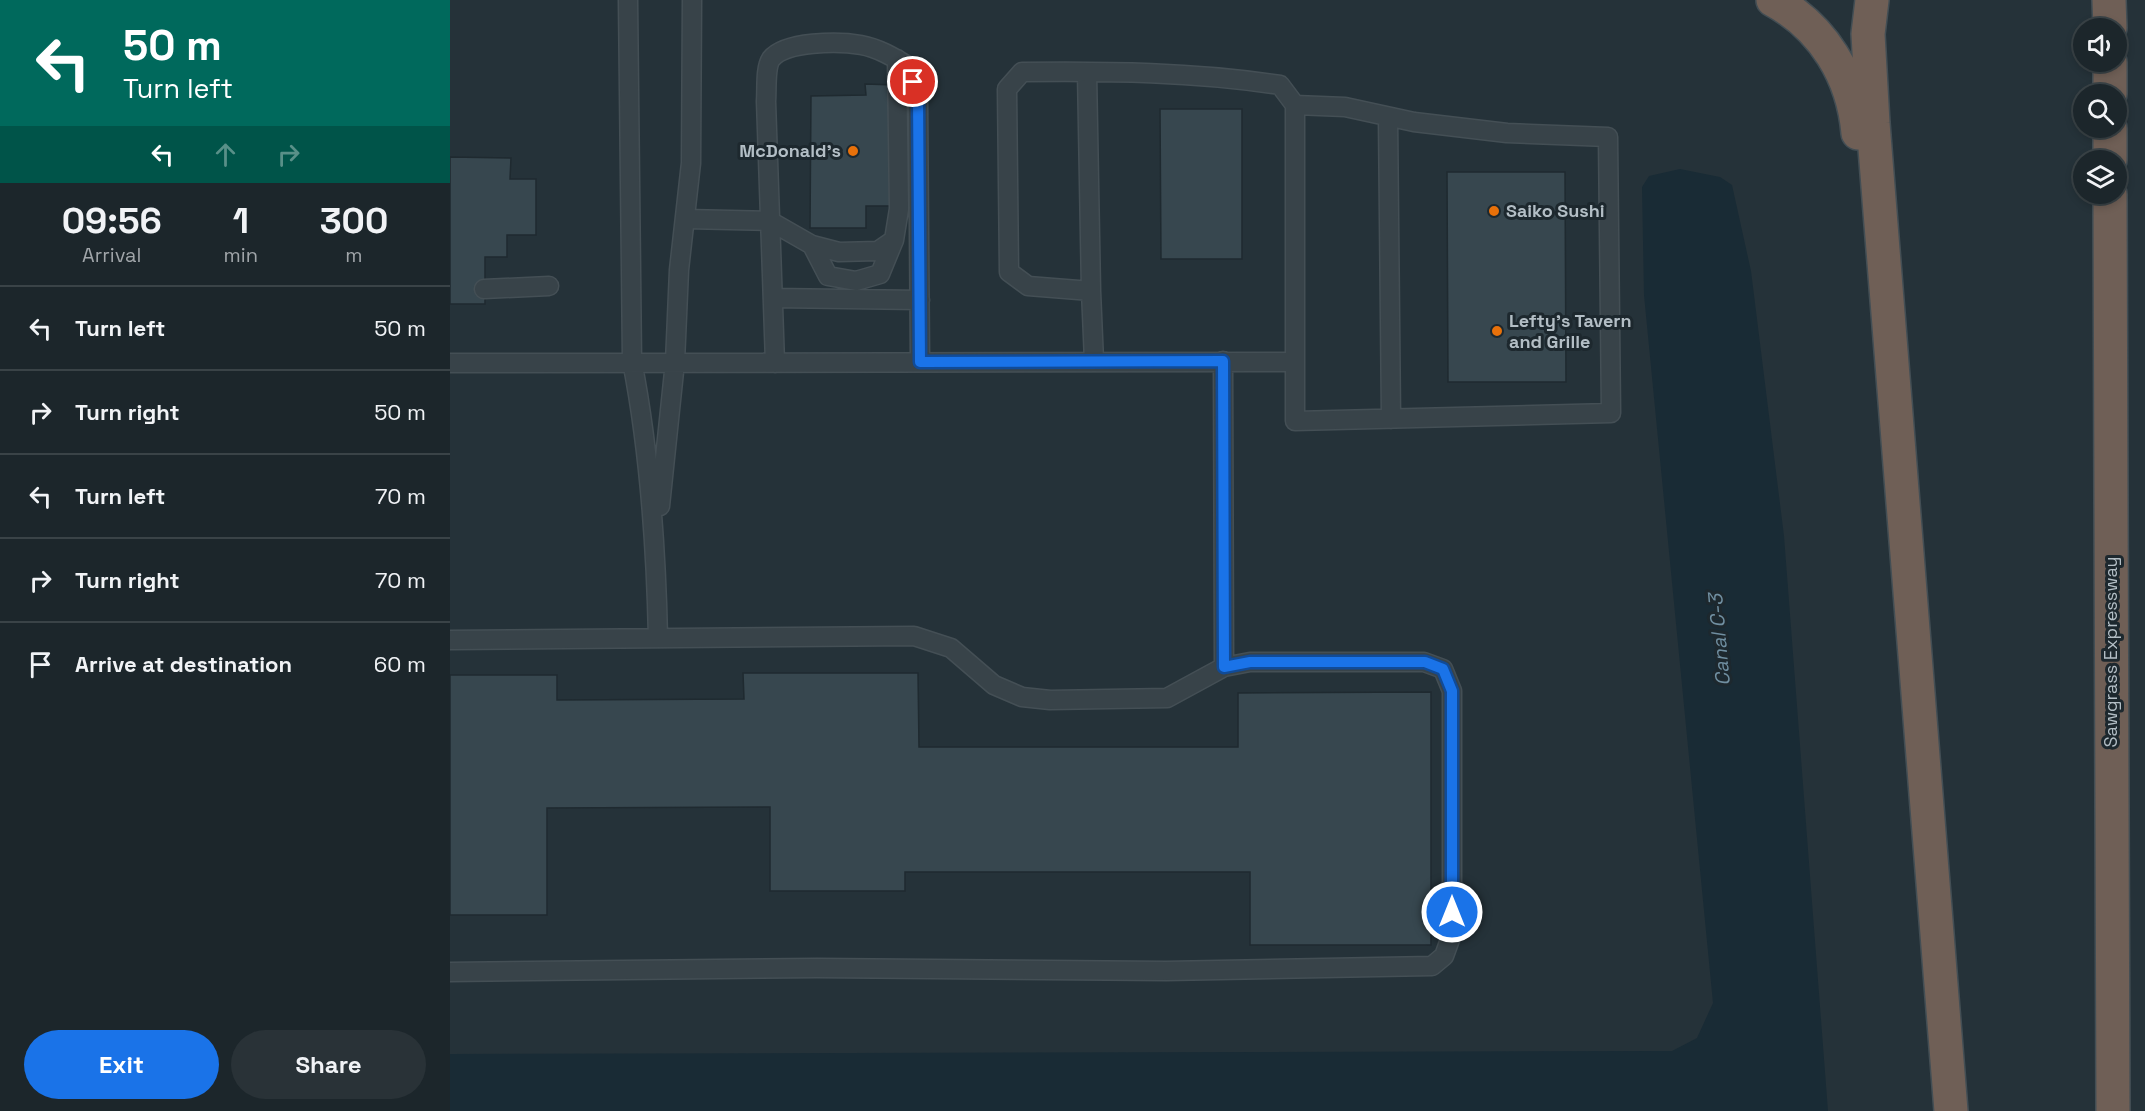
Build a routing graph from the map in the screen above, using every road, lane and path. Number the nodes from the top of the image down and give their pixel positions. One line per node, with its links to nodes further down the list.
1 (628, 0): 21 (lane)
2 (692, 0): 12 (lane)
3 (1773, 0): 33 (highway)
4 (1872, 0): 33 (highway)
5 (2109, 0): 6 (highway)
6 (2110, 18)
7 (897, 59): 13 (lane); 14 (lane); 20 (lane)
8 (1087, 72): 9 (lane); 18 (lane); 18 (lane)
9 (1294, 105): 10 (lane); 28 (lane)
10 (1388, 117): 29 (lane); 29 (lane)
11 (2110, 204): 37 (highway, Sawgrass Expressway)
12 (685, 219): 13 (lane); 23 (lane)
13 (770, 221): 15 (lane); 19 (lane)
14 (894, 240): 15 (lane); 15 (lane)
15 (812, 245)
16 (549, 286): 17 (lane)
17 (484, 289)
18 (1091, 291): 25 (lane)
19 (773, 298): 20 (lane); 27 (lane)
20 (920, 300): 24 (lane)
21 (632, 361): 23 (lane); 26 (lane); 30 (lane)
22 (1223, 361): 25 (lane); 28 (lane); 34 (lane)
23 (675, 362): 27 (lane); 30 (lane)
24 (920, 362): 25 (lane); 27 (lane)
25 (1094, 362)
26 (450, 363)
27 (775, 363)
28 (1295, 363): 29 (lane)
29 (1391, 419)
30 (656, 544): 31 (lane)
31 (658, 638): 32 (lane); 34 (lane)
32 (450, 640)
33 (1914, 650): 36 (highway)
34 (1224, 667): 35 (lane)
35 (450, 972)
36 (1951, 1111)
37 (2113, 1111)

